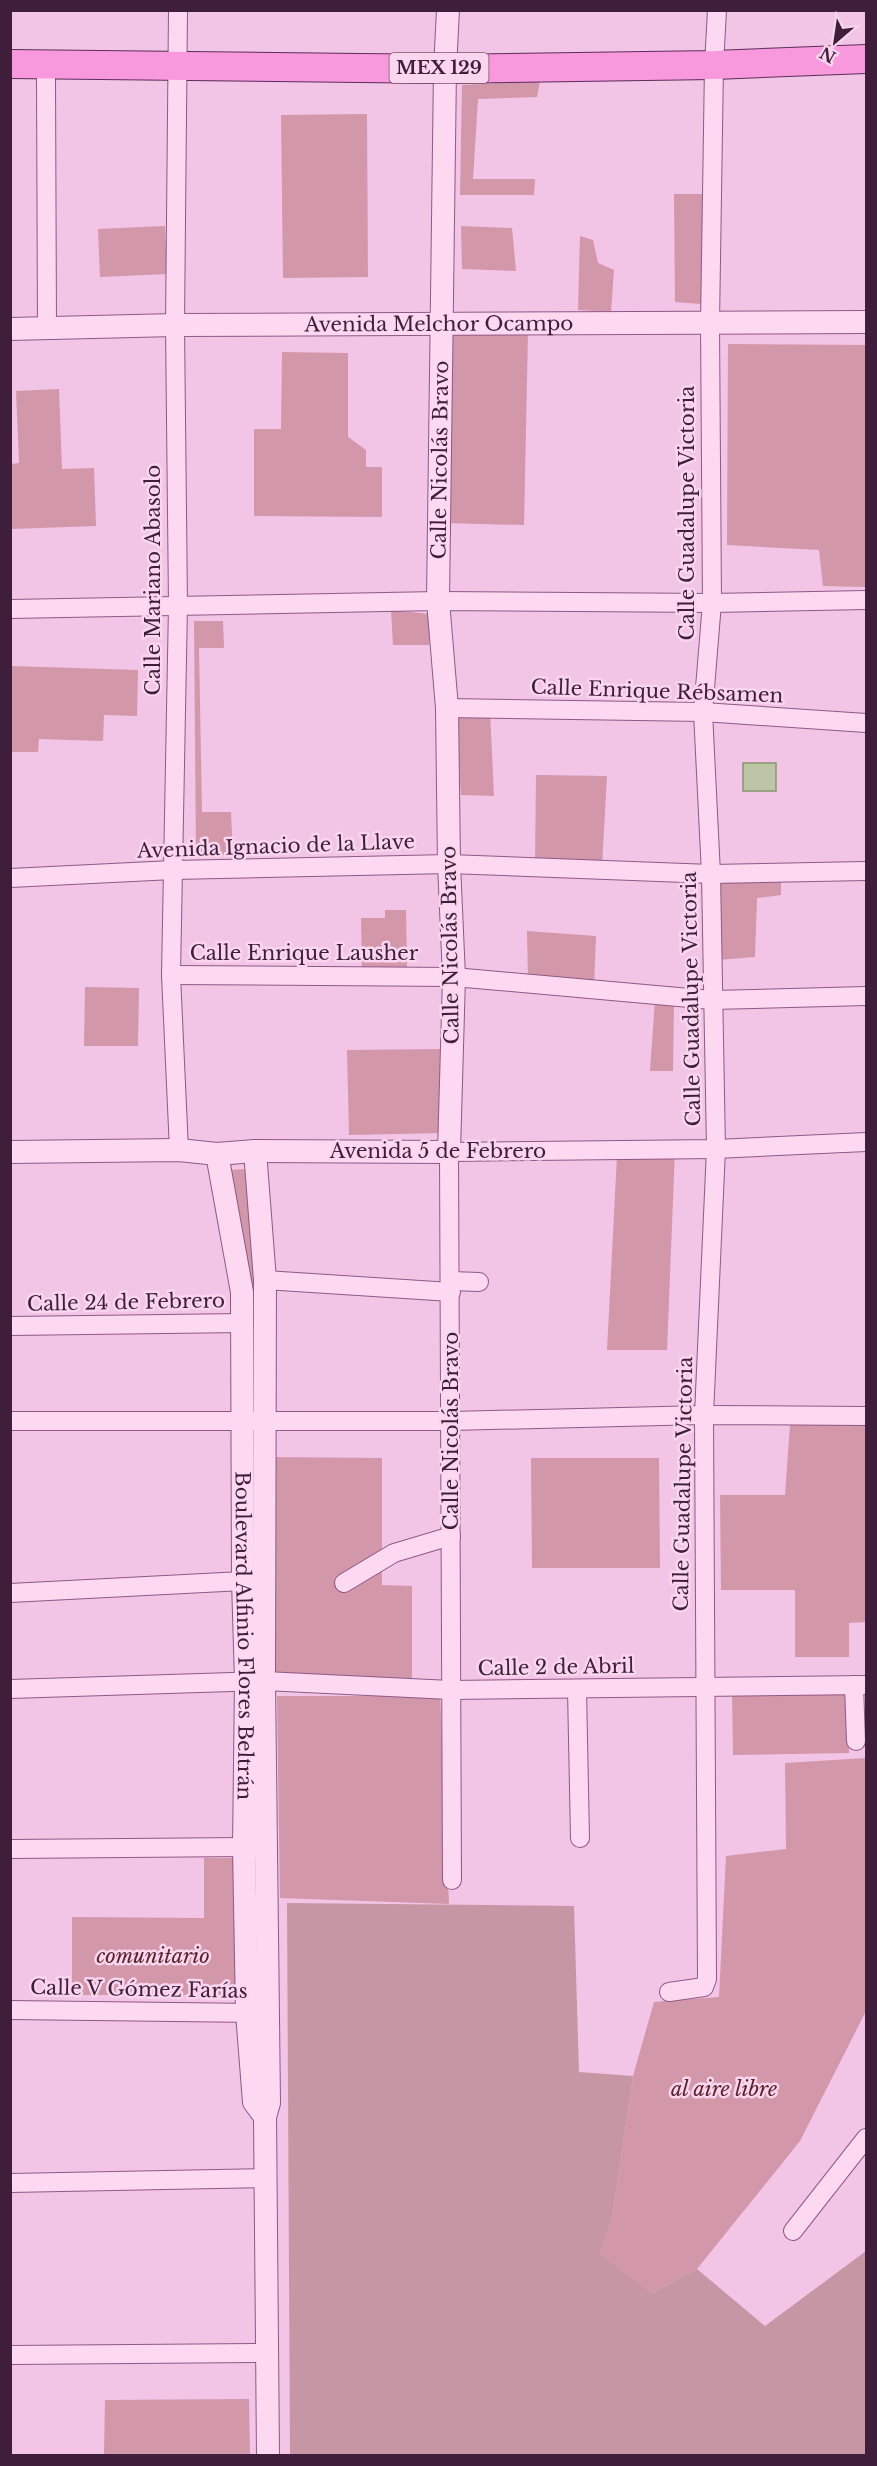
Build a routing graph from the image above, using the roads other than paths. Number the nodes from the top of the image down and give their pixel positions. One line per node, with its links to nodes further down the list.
1 (178, 10): 8 (street, Calle Mariano Abasolo)
2 (448, 10): 9 (street, Calle Nicolás Bravo)
3 (717, 10): 6 (street, Calle Guadalupe Victoria)
4 (867, 59): 6 (main road, MEX 129)
5 (10, 64): 7 (main road, MEX 129)
6 (714, 65): 9 (main road, MEX 129); 12 (street, Calle Guadalupe Victoria)
7 (42, 66): 8 (main road, MEX 129); 15 (street)
8 (176, 67): 9 (main road, MEX 129); 13 (street, Calle Mariano Abasolo)
9 (445, 69): 11 (street, Calle Nicolás Bravo)
10 (867, 322): 12 (street, Avenida Melchor Ocampo)
11 (441, 324): 12 (street, Avenida Melchor Ocampo); 13 (street, Avenida Melchor Ocampo); 17 (street, Calle Nicolás Bravo)
12 (710, 324): 18 (street, Calle Guadalupe Victoria)
13 (174, 325): 15 (street, Avenida Melchor Ocampo); 19 (street, Calle Mariano Abasolo)
14 (10, 329): 15 (street, Avenida Melchor Ocampo)
15 (47, 329)
16 (867, 600): 18 (street)
17 (438, 601): 18 (street); 19 (street); 21 (street, Calle Nicolás Bravo)
18 (712, 603): 22 (street, Calle Guadalupe Victoria)
19 (178, 605): 20 (street); 25 (street, Calle Mariano Abasolo)
20 (10, 609)
21 (447, 708): 22 (street, Calle Enrique Rébsamen); 24 (street, Calle Nicolás Bravo)
22 (703, 712): 23 (street, Calle Enrique Rébsamen); 27 (street, Calle Guadalupe Victoria)
23 (867, 723)
24 (449, 864): 25 (street, Avenida Ignacio de la Llave); 27 (street, Avenida Ignacio de la Llave); 30 (street, Calle Nicolás Bravo)
25 (173, 870): 28 (street, Avenida Ignacio de la Llave); 29 (street, Calle Mariano Abasolo)
26 (867, 870): 27 (street, Avenida Ignacio de la Llave)
27 (711, 874): 32 (street, Calle Guadalupe Victoria)
28 (10, 878)
29 (171, 975): 30 (street, Calle Enrique Lausher); 35 (street, Calle Mariano Abasolo)
30 (454, 977): 32 (street, Calle Enrique Lausher); 38 (street, Calle Nicolás Bravo)
31 (867, 996): 32 (street, Calle Enrique Lausher)
32 (712, 1000): 34 (street, Calle Guadalupe Victoria)
33 (867, 1142): 34 (street, Avenida 5 de Febrero)
34 (716, 1149): 38 (street, Avenida 5 de Febrero); 45 (street, Calle Guadalupe Victoria)
35 (178, 1150): 37 (street, Avenida 5 de Febrero); 39 (street, Avenida 5 de Febrero)
36 (255, 1151): 38 (street, Avenida 5 de Febrero); 39 (street, Avenida 5 de Febrero); 40 (street, Boulevard Alfinio Flores Beltrán)
37 (10, 1152)
38 (449, 1152): 42 (street, Calle Nicolás Bravo)
39 (217, 1154): 43 (street, Boulevard Alfinio Flores Beltrán)
40 (265, 1280): 42 (street); 47 (street, Boulevard Alfinio Flores Beltrán)
41 (478, 1282): 42 (street)
42 (451, 1287): 49 (street, Calle Nicolás Bravo)
43 (243, 1323): 44 (street, Calle 24 de Febrero); 47 (street, Boulevard Alfinio Flores Beltrán)
44 (10, 1326)
45 (704, 1415): 46 (street); 49 (street); 56 (street, Calle Guadalupe Victoria)
46 (867, 1416)
47 (253, 1420): 48 (street); 49 (street); 51 (street, Boulevard Alfinio Flores Beltrán); 54 (street, Boulevard Alfinio Flores Beltrán)
48 (10, 1421)
49 (451, 1421): 50 (street, Calle Nicolás Bravo)
50 (451, 1536): 52 (street); 59 (street, Calle Nicolás Bravo)
51 (243, 1581): 53 (street); 54 (street, Boulevard Alfinio Flores Beltrán)
52 (344, 1583)
53 (10, 1593)
54 (255, 1681): 57 (street, Calle 2 de Abril); 59 (street, Calle 2 de Abril); 62 (street, Boulevard Alfinio Flores Beltrán); 65 (street, Boulevard Alfinio Flores Beltrán)
55 (860, 1685): 56 (street, Calle 2 de Abril); 60 (street)
56 (704, 1688): 58 (street, Calle 2 de Abril); 66 (street, Calle Guadalupe Victoria)
57 (10, 1689)
58 (578, 1689): 59 (street, Calle 2 de Abril); 61 (street)
59 (451, 1690): 64 (street, Calle Nicolás Bravo)
60 (856, 1741)
61 (580, 1838)
62 (244, 1847): 63 (street); 65 (street, Boulevard Alfinio Flores Beltrán)
63 (10, 1849)
64 (452, 1880)
65 (255, 1891): 68 (street, Boulevard Alfinio Flores Beltrán)
66 (669, 1992)
67 (10, 2010): 68 (street, Calle V Gómez Farías)
68 (257, 2013): 70 (street, Boulevard Alfinio Flores Beltrán)
69 (867, 2138): 72 (street)
70 (266, 2178): 71 (street); 73 (street, Boulevard Alfinio Flores Beltrán)
71 (10, 2184)
72 (793, 2231)
73 (267, 2353): 74 (street); 75 (street, Boulevard Alfinio Flores Beltrán)
74 (10, 2355)
75 (268, 2456)

